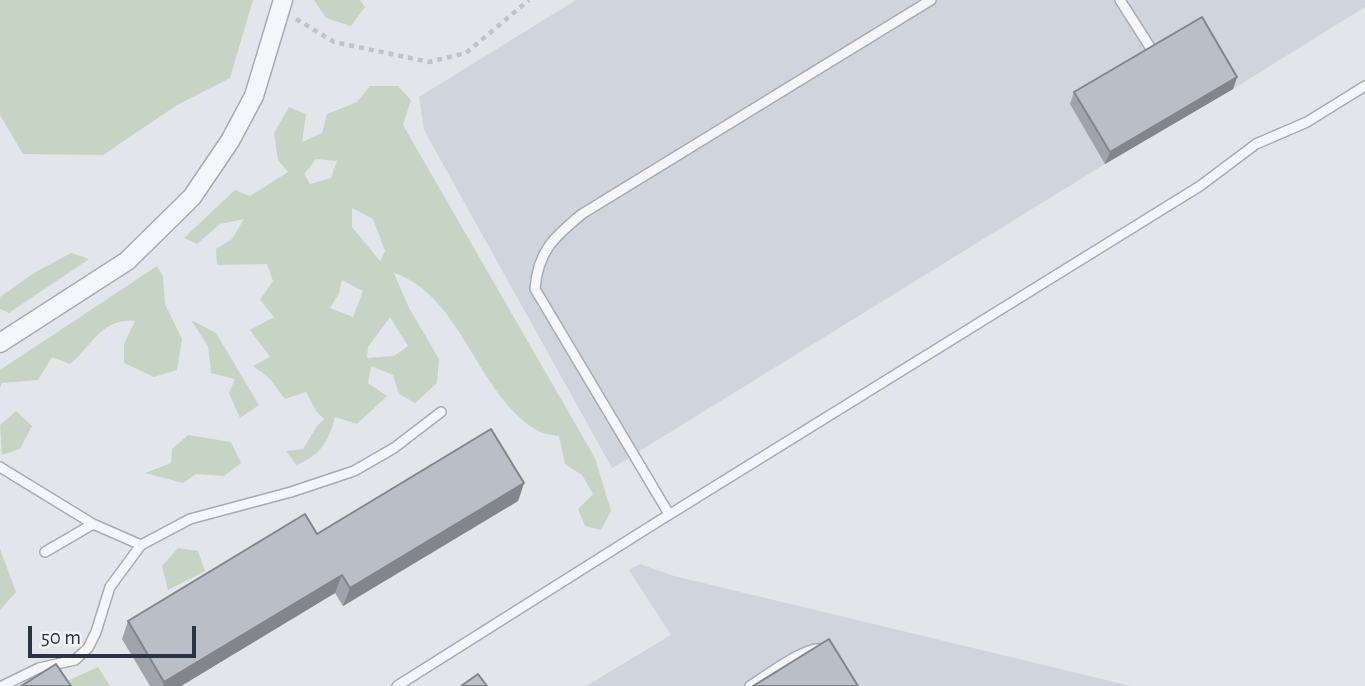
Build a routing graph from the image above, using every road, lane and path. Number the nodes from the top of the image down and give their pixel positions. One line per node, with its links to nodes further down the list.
1 (529, 0): 4 (path)
2 (931, 0): 10 (lane)
3 (1120, 0): 5 (lane)
4 (282, 5): 7 (street)
5 (1150, 47)
6 (1365, 86): 10 (lane)
7 (0, 343)
8 (441, 412): 12 (lane)
9 (0, 467): 11 (lane)
10 (669, 514): 16 (lane)
11 (93, 524): 12 (lane); 13 (lane)
12 (141, 545): 15 (lane)
13 (45, 552)
14 (831, 651): 17 (lane)
15 (2, 686)
16 (397, 686)
17 (750, 686)

